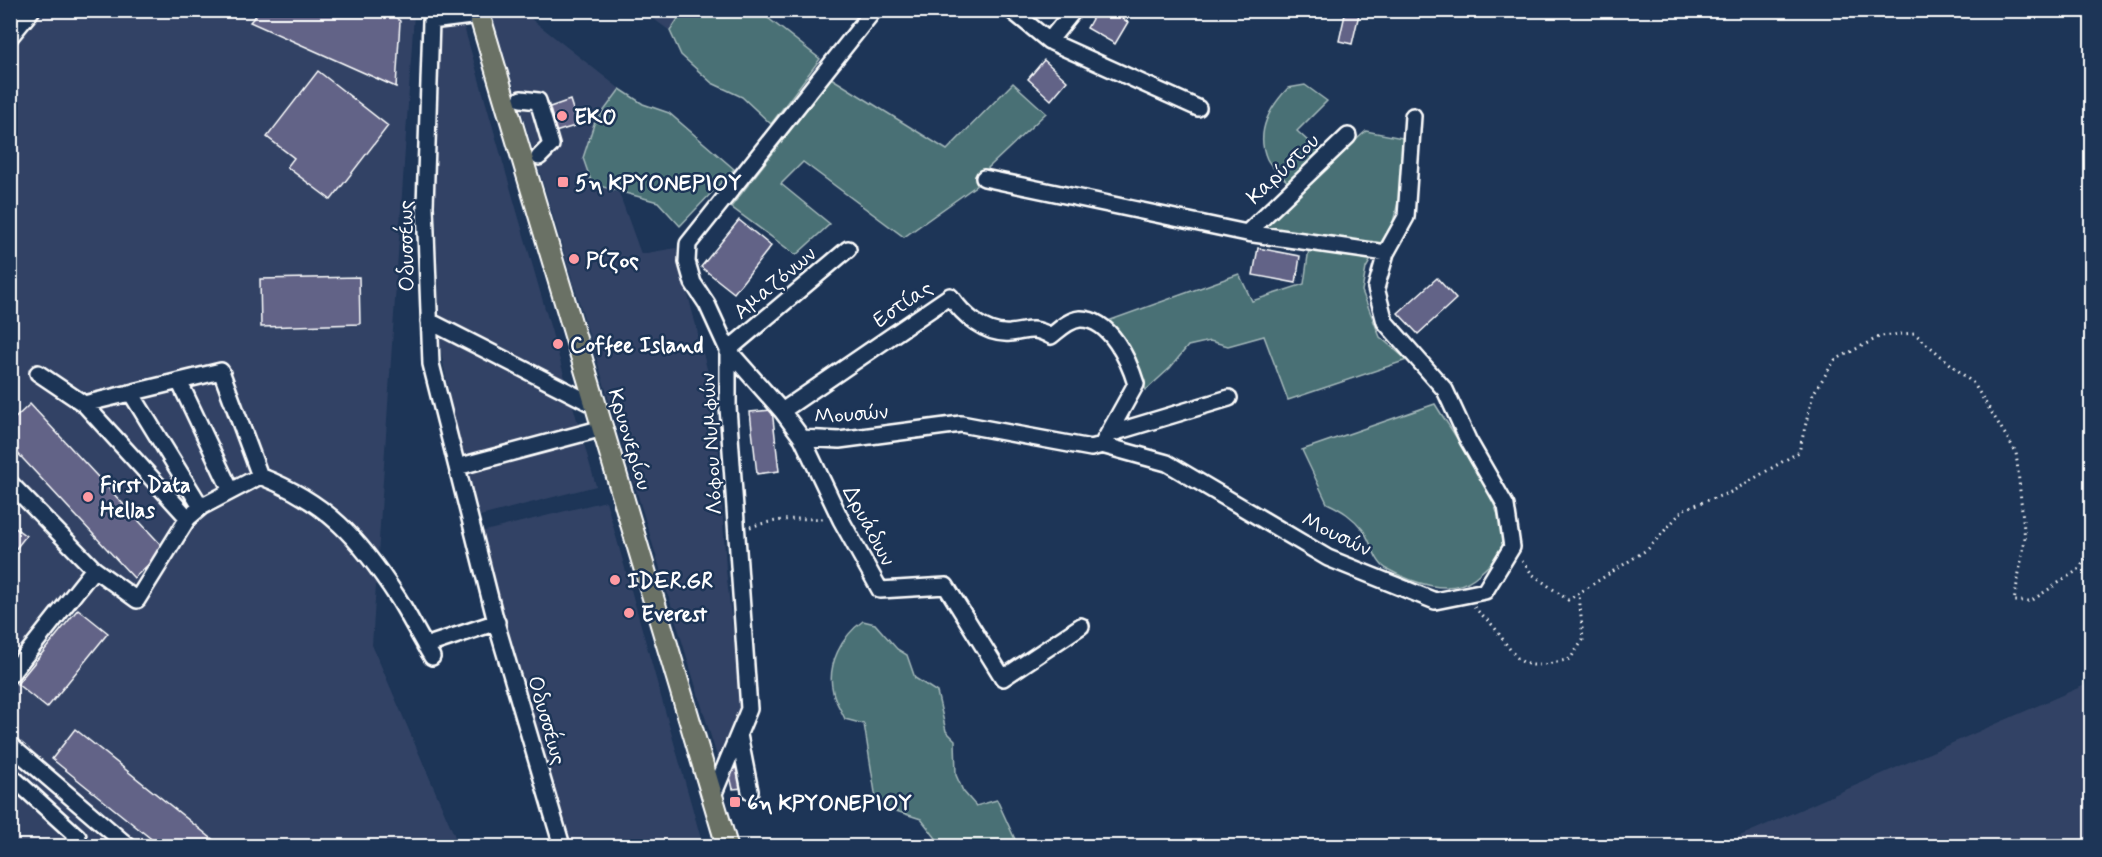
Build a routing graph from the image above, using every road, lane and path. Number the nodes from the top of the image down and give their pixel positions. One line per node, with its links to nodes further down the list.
1 (32, 10): 7 (street)
2 (874, 10): 19 (street, Λόφου Νυμφών)
3 (1011, 10): 8 (street)
4 (1074, 10): 8 (street)
5 (481, 12): 6 (street); 25 (main road, Κρυονερίου)
6 (428, 16): 18 (street, Οδυσσέως)
7 (10, 37)
8 (1049, 41): 10 (street)
9 (521, 99): 13 (street)
10 (1198, 108)
11 (1413, 116): 17 (street)
12 (1348, 136): 15 (street, Καρύστου)
13 (539, 158)
14 (984, 178): 15 (street)
15 (1247, 233): 17 (street)
16 (848, 249): 19 (street, Αμαζόνων)
17 (1386, 253): 38 (street)
18 (429, 321): 25 (street); 30 (street, Οδυσσέως)
19 (728, 350): 26 (street, Δρυάδων); 37 (street, Λόφου Νυμφών)
20 (38, 373): 24 (street)
21 (179, 381): 22 (street); 31 (street); 33 (street)
22 (130, 393): 24 (street); 34 (street)
23 (1229, 398): 29 (street)
24 (84, 404): 35 (street)
25 (596, 406): 27 (main road, Κρυονερίου)
26 (782, 411): 28 (street, Δρυάδων); 29 (street, Εστίας)
27 (603, 428): 30 (street); 50 (main road, Κρυονερίου)
28 (802, 438): 29 (street, Μουσών); 36 (street, Δρυάδων)
29 (1105, 440): 42 (street, Μουσών)
30 (457, 467): 43 (street, Οδυσσέως)
31 (260, 476): 33 (street); 43 (street)
32 (10, 483): 40 (street)
33 (231, 491): 34 (street)
34 (201, 507): 35 (street)
35 (188, 518): 40 (street)
36 (841, 520): 37 (path); 44 (street, Δρυάδων)
37 (737, 531): 46 (street, Λόφου Νυμφών)
38 (1512, 547): 41 (path); 42 (street, Μουσών)
39 (2091, 549): 41 (path)
40 (94, 569): 45 (street)
41 (1579, 594): 42 (path)
42 (1462, 595)
43 (497, 622): 53 (street, Οδυσσέως)
44 (1081, 626)
45 (10, 675)
46 (740, 735): 49 (street); 50 (street, Λόφου Νυμφών)
47 (10, 745): 52 (street)
48 (10, 775): 51 (street)
49 (750, 791)
50 (712, 798): 54 (main road, Κρυονερίου)
51 (78, 837)
52 (128, 846)
53 (562, 846)
54 (727, 846)

